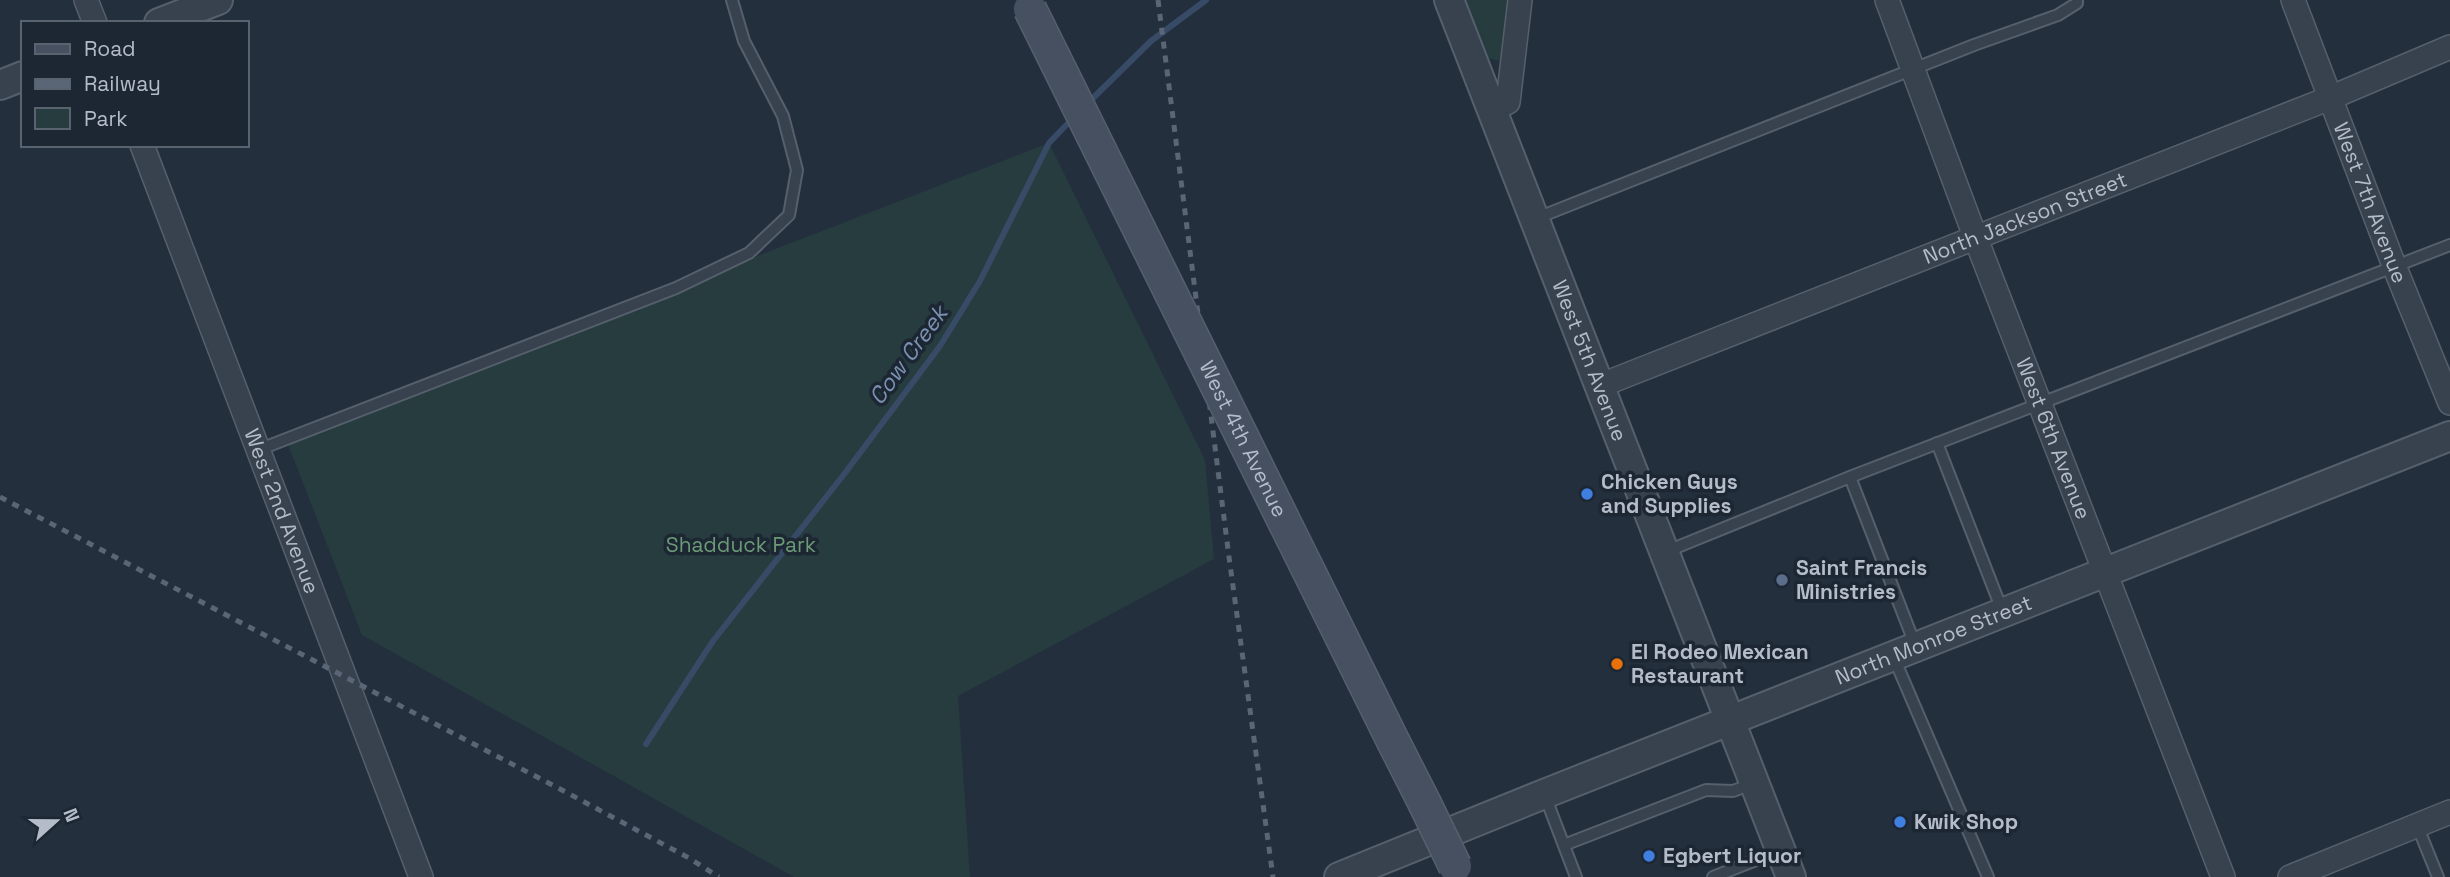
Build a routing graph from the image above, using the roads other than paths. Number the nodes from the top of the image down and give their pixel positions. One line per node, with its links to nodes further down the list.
1 (86, 0): 10 (street)
2 (218, 0): 11 (street)
3 (732, 0): 28 (lane)
4 (1449, 0): 17 (street, West 5th Avenue)
5 (1520, 0): 17 (street)
6 (1887, 0): 13 (street, West 6th Avenue)
7 (2293, 0): 16 (street, West 7th Avenue)
8 (2080, 1): 13 (lane)
9 (1028, 4): 41 (main road, West 4th Avenue, bridge)
10 (94, 21)
11 (164, 21)
12 (2450, 47): 16 (street, North Jackson Street)
13 (1911, 70): 19 (lane); 20 (street, West 6th Avenue)
14 (21, 77): 15 (street)
15 (0, 85)
16 (2330, 98): 20 (street, North Jackson Street); 22 (street, West 7th Avenue)
17 (1492, 110): 19 (street, West 5th Avenue)
18 (143, 147): 28 (street, West 2nd Avenue)
19 (1535, 219): 23 (street, West 5th Avenue)
20 (1976, 239): 23 (street, North Jackson Street); 25 (street, West 6th Avenue)
21 (2450, 245): 22 (lane)
22 (2395, 268): 24 (street, West 7th Avenue); 25 (lane)
23 (1600, 386): 30 (street, West 5th Avenue)
24 (2450, 403)
25 (2039, 404): 27 (lane); 31 (street, West 6th Avenue)
26 (2450, 436): 31 (street, North Monroe Street)
27 (1937, 443): 29 (lane); 32 (lane)
28 (258, 450): 42 (street, West 2nd Avenue)
29 (1850, 477): 30 (lane); 33 (lane)
30 (1665, 552): 34 (street, West 5th Avenue)
31 (2106, 572): 32 (street, North Monroe Street); 48 (street, West 6th Avenue)
32 (2003, 613): 33 (street, North Monroe Street)
33 (1905, 651): 34 (street, North Monroe Street); 47 (lane)
34 (1730, 721): 35 (street, West 5th Avenue); 36 (street, North Monroe Street)
35 (1754, 783): 39 (lane); 40 (street, West 5th Avenue)
36 (1544, 793): 39 (lane); 43 (street, North Monroe Street)
37 (2450, 812): 38 (street)
38 (2417, 825): 49 (street); 50 (lane)
39 (1564, 845): 44 (lane)
40 (1781, 850): 45 (lane); 46 (street, West 5th Avenue)
41 (1457, 871)
42 (421, 877)
43 (1339, 877)
44 (1576, 877)
45 (1713, 877)
46 (1791, 877)
47 (1988, 877)
48 (2223, 877)
49 (2290, 877)
50 (2438, 877)

